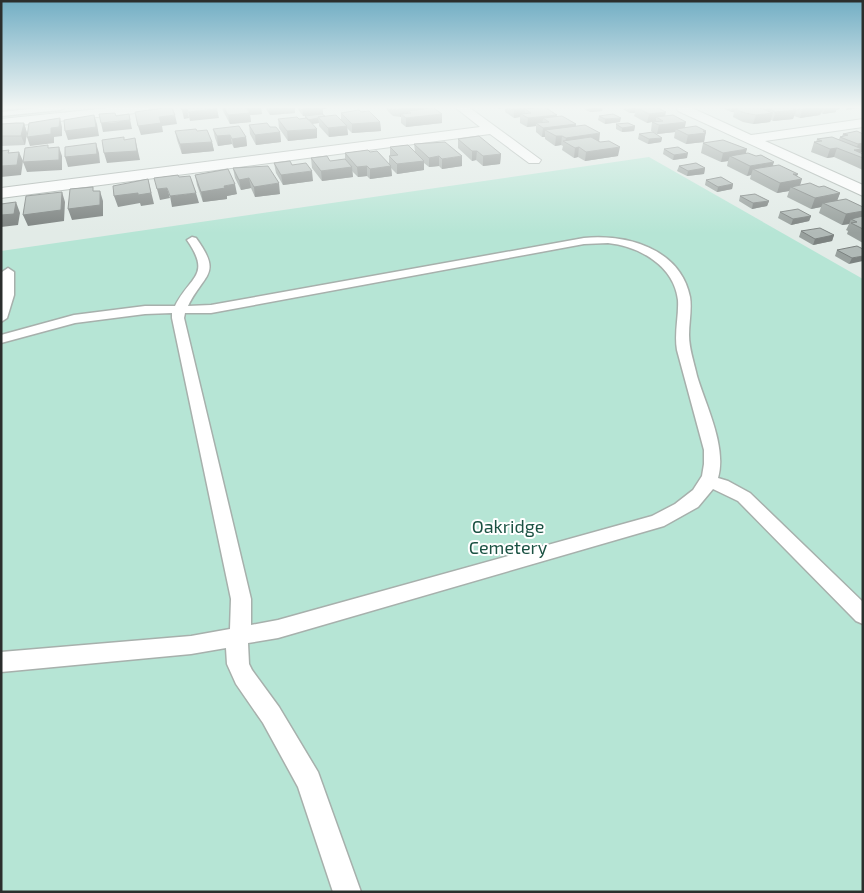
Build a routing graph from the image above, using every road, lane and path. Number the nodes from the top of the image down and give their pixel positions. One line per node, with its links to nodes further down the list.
1 (339, 150): 6 (street)
2 (520, 150): 4 (street)
3 (773, 150): 5 (street)
4 (534, 160)
5 (863, 191)
6 (1, 193)
7 (192, 240): 9 (lane)
8 (8, 272): 10 (lane)
9 (178, 311): 11 (lane); 12 (lane); 14 (lane)
10 (1, 318)
11 (1, 339)
12 (710, 482): 13 (lane); 14 (lane)
13 (863, 615)
14 (239, 636): 15 (lane); 16 (lane)
15 (1, 662)
16 (348, 892)

